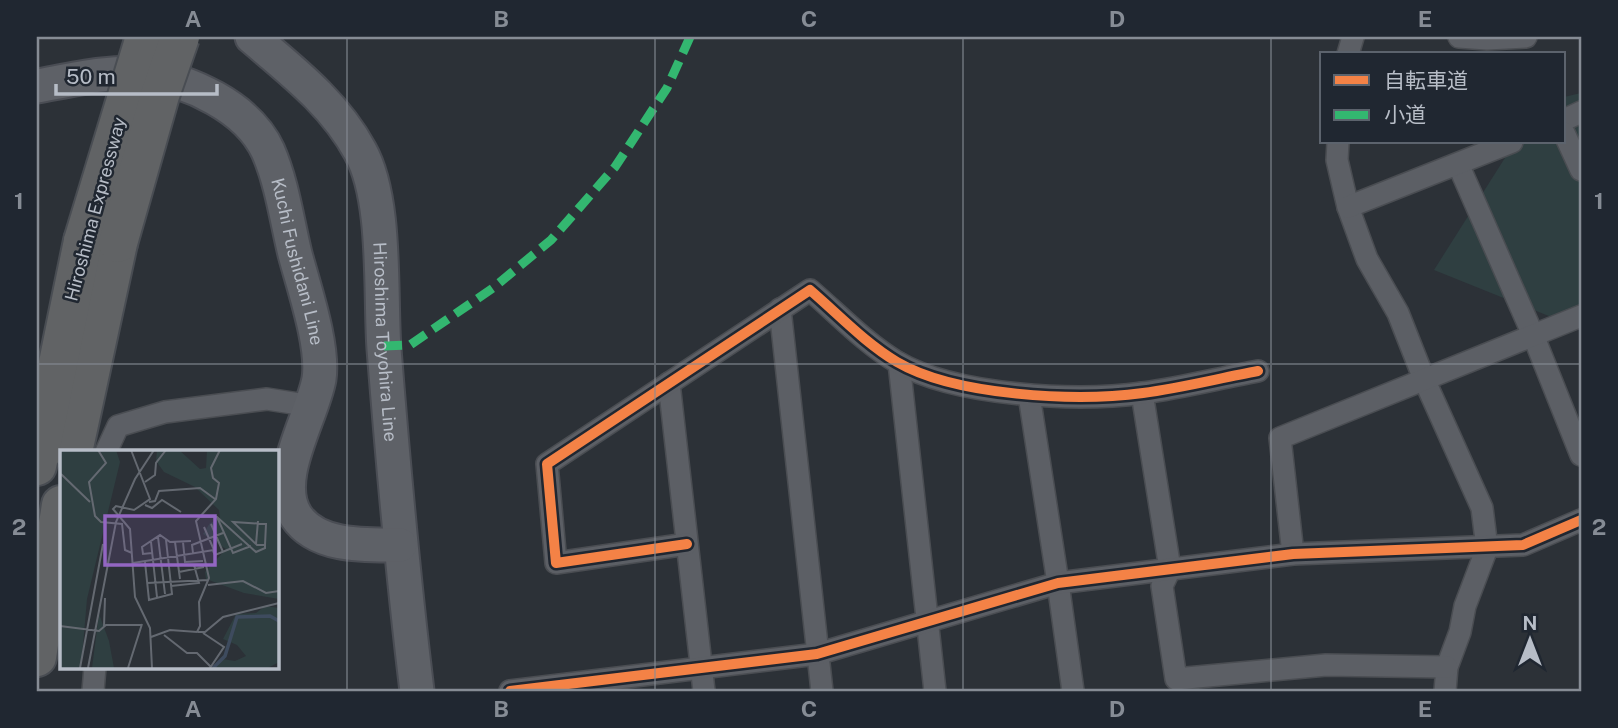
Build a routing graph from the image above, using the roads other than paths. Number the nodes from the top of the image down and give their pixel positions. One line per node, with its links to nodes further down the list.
1 (145, 37): 13 (highway, Hiroshima Expressway, bridge)
2 (180, 37): 13 (highway, Hiroshima Expressway, bridge)
3 (252, 37): 31 (main road, Hiroshima Toyohira Line)
4 (1459, 37): 5 (street)
5 (1526, 37)
6 (37, 86): 23 (main road, Kuchi Fushidani Line)
7 (1566, 137): 11 (street)
8 (1338, 144): 12 (street)
9 (1507, 144): 10 (street)
10 (1458, 164): 12 (street); 16 (street)
11 (1581, 170)
12 (1348, 207): 19 (street)
13 (101, 242): 24 (highway, Hiroshima Expressway); 27 (highway, Hiroshima Expressway)
14 (780, 309): 17 (street); 20 (street); 37 (street)
15 (1581, 316): 16 (street)
16 (1534, 335): 19 (street); 26 (street)
17 (899, 363): 22 (street); 36 (street)
18 (1258, 371): 21 (street)
19 (1424, 379): 32 (street); 33 (street)
20 (669, 383): 30 (street); 30 (street)
21 (1142, 393): 22 (street); 34 (street)
22 (1029, 395): 35 (street)
23 (313, 406): 25 (street); 31 (main road, Kuchi Fushidani Line)
24 (73, 450)
25 (107, 450)
26 (1581, 455)
27 (37, 466)
28 (60, 511): 38 (highway)
29 (1581, 520): 32 (street)
30 (687, 544): 39 (street)
31 (400, 545): 44 (main road, Hiroshima Toyohira Line)
32 (1487, 548): 33 (street); 40 (street)
33 (1293, 554): 34 (street)
34 (1170, 569): 35 (street); 40 (street)
35 (1058, 583): 36 (street); 49 (street)
36 (926, 623): 37 (street); 48 (street)
37 (817, 654): 39 (street); 47 (street)
38 (37, 657)
39 (702, 667): 42 (street); 46 (street)
40 (1447, 667): 50 (street)
41 (96, 668): 43 (street)
42 (587, 687): 45 (street)
43 (93, 691)
44 (417, 691)
45 (510, 691)
46 (704, 691)
47 (822, 691)
48 (935, 691)
49 (1073, 691)
50 (1445, 691)

